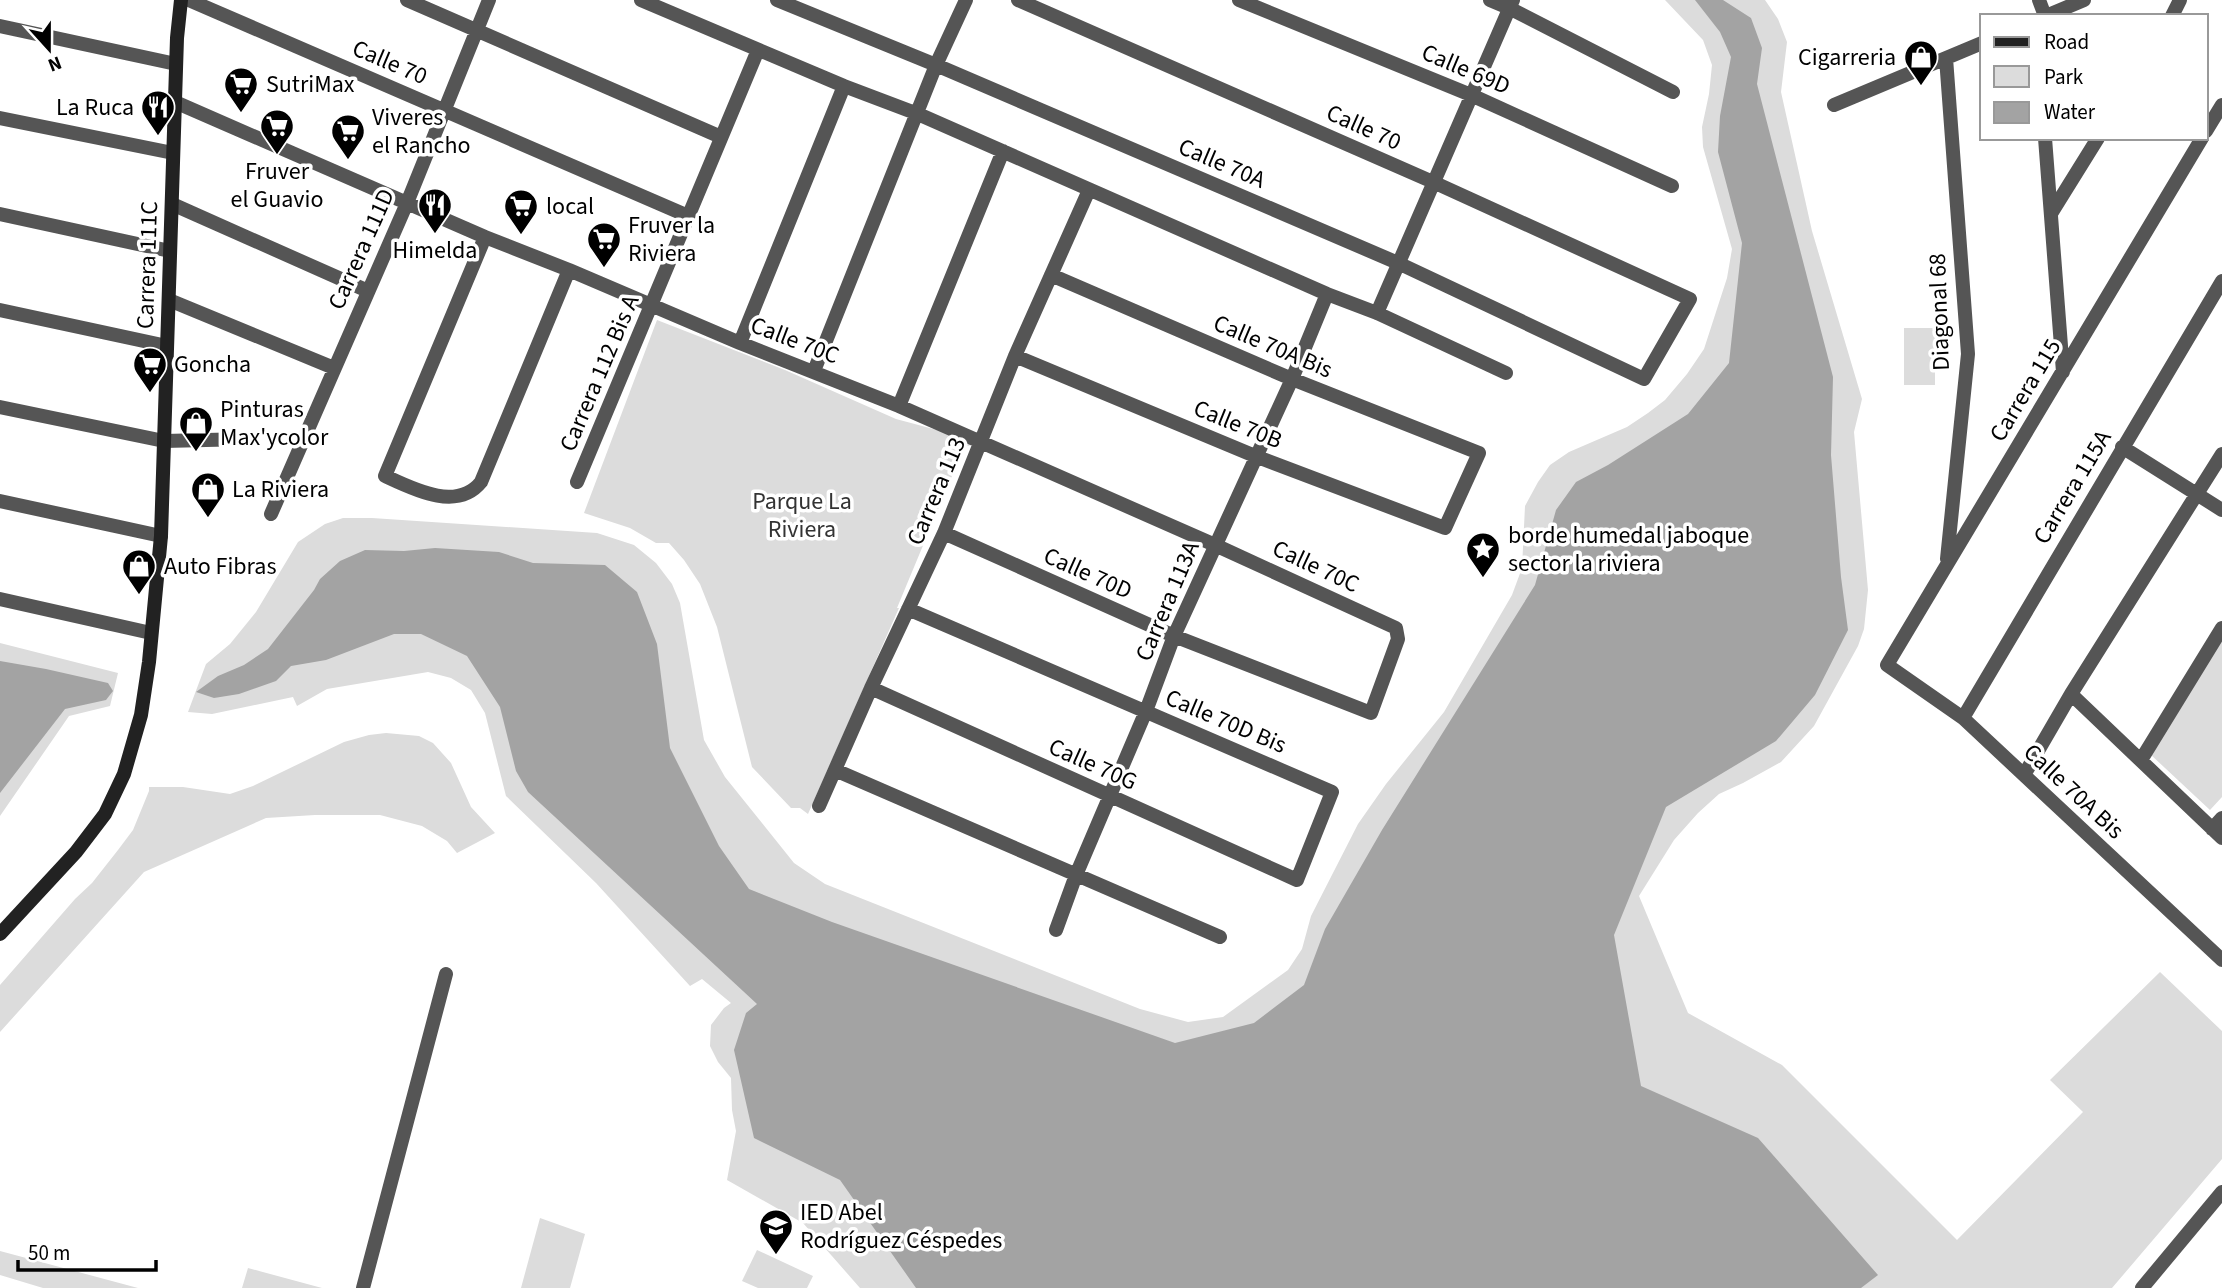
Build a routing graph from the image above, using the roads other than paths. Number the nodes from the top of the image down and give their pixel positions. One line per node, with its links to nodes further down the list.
1 (181, 0): 20 (main road, Carrera 111C)
2 (189, 0): 28 (street, Calle 70)
3 (407, 0): 16 (street)
4 (489, 0): 16 (street, Carrera 111D)
5 (641, 0): 18 (street)
6 (777, 0): 21 (street, Calle 70A)
7 (966, 0): 21 (street)
8 (1018, 0): 38 (street, Calle 70)
9 (1239, 0): 12 (street, Calle 69D)
10 (1490, 0): 13 (street)
11 (2084, 0): 14 (street)
12 (1255, 3): 24 (street, Calle 69D)
13 (1511, 4): 23 (street); 24 (street)
14 (2051, 14)
15 (0, 26): 20 (street)
16 (476, 30): 28 (street, Carrera 111D); 32 (street)
17 (1980, 44): 19 (street)
18 (758, 50): 22 (street); 32 (street, Carrera 112 Bis A)
19 (1946, 58): 27 (street); 84 (street, Diagonal 68)
20 (176, 64): 25 (main road, Carrera 111C)
21 (936, 65): 29 (street); 48 (street, Calle 70A)
22 (844, 86): 29 (street); 58 (street)
23 (1673, 92)
24 (1471, 95): 38 (street); 39 (street, Calle 69D)
25 (175, 102): 37 (main road, Carrera 111C); 41 (street, Calle 70C)
26 (2222, 104): 31 (street)
27 (1834, 105)
28 (444, 110): 41 (street, Carrera 111D); 45 (street, Calle 70)
29 (918, 114): 36 (street); 62 (street)
30 (0, 118): 37 (street)
31 (2208, 128)
32 (721, 137): 45 (street, Carrera 112 Bis A)
33 (2045, 140): 43 (street)
34 (2097, 140): 43 (street)
35 (2201, 140): 63 (street, Carrera 115)
36 (1003, 151): 40 (street); 67 (street)
37 (173, 153): 42 (main road, Carrera 111C)
38 (1433, 182): 48 (street); 66 (street, Calle 70)
39 (1672, 186)
40 (1089, 190): 50 (street, Carrera 113); 53 (street)
41 (407, 203): 46 (street, Calle 70C); 52 (street, Carrera 111D)
42 (172, 204): 47 (main road, Carrera 111C); 52 (street)
43 (2052, 212): 63 (street)
44 (0, 214): 47 (street)
45 (688, 216): 55 (street, Carrera 112 Bis A)
46 (485, 237): 49 (street, Calle 70C); 49 (street)
47 (170, 251): 54 (main road, Carrera 111C)
48 (1398, 262): 57 (street); 66 (street, Calle 70A)
49 (569, 270): 55 (street, Calle 70C)
50 (1051, 275): 60 (street, Carrera 113); 65 (street, Calle 70A Bis)
51 (2222, 281): 72 (street, Carrera 115A)
52 (368, 291): 61 (street, Carrera 111D)
53 (1327, 294): 57 (street); 65 (street, Carrera 113A)
54 (169, 300): 59 (main road, Carrera 111C); 61 (street)
55 (652, 306): 58 (street, Calle 70C); 75 (street, Carrera 112 Bis A)
56 (0, 310): 59 (street)
57 (1377, 313): 64 (street)
58 (740, 343): 62 (street, Calle 70C)
59 (167, 346): 70 (main road, Carrera 111C)
60 (1016, 356): 71 (street, Carrera 113); 74 (street, Calle 70B)
61 (334, 368): 79 (street, Carrera 111D)
62 (814, 371): 67 (street, Calle 70C)
63 (2063, 372): 84 (street, Carrera 115)
64 (1506, 373)
65 (1292, 379): 74 (street, Carrera 113A); 80 (street, Calle 70A Bis)
66 (1644, 379)
67 (899, 406): 71 (street, Calle 70C)
68 (0, 407): 70 (street)
69 (248, 439): 70 (street)
70 (164, 441): 82 (main road, Carrera 111C)
71 (982, 442): 81 (street, Carrera 113); 83 (street, Calle 70C)
72 (2122, 447): 76 (street); 95 (street, Carrera 115A)
73 (2222, 454): 76 (street)
74 (1255, 456): 80 (street, Calle 70B); 83 (street, Carrera 113A)
75 (578, 482)
76 (2197, 495): 78 (street); 92 (street)
77 (0, 501): 82 (street)
78 (2222, 510)
79 (271, 514)
80 (1445, 528)
81 (944, 533): 86 (street, Carrera 113); 89 (street, Calle 70D)
82 (161, 536): 88 (main road, Carrera 111C)
83 (1215, 545): 89 (street, Carrera 113A); 94 (street, Calle 70C)
84 (1947, 564): 90 (street, Carrera 115)
85 (0, 599): 88 (street)
86 (908, 609): 91 (street, Carrera 113); 93 (street, Calle 70D Bis)
87 (2222, 628): 96 (street)
88 (151, 633): 105 (main road, Carrera 111C)
89 (1174, 636): 93 (street, Carrera 113A); 94 (street, Calle 70D)
90 (1887, 665): 95 (street, Calle 70A Bis)
91 (871, 688): 97 (street, Carrera 113); 99 (street, Calle 70G)
92 (2071, 694): 96 (street); 98 (street)
93 (1146, 711): 99 (street, Carrera 113A); 103 (street, Calle 70D Bis)
94 (1371, 713)
95 (1962, 718): 98 (street, Calle 70A Bis)
96 (2141, 760): 101 (street)
97 (835, 770): 100 (street, Carrera 113); 102 (street)
98 (2024, 775): 107 (street, Calle 70A Bis)
99 (1109, 796): 102 (street, Carrera 113A); 103 (street, Calle 70G)
100 (819, 807)
101 (2219, 828)
102 (1076, 875): 104 (street, Carrera 113A); 106 (street)
103 (1297, 880)
104 (1056, 930)
105 (0, 934)
106 (1220, 937)
107 (2222, 960)
108 (446, 974): 110 (street)
109 (2222, 1192): 111 (street)
110 (363, 1288)
111 (2142, 1288)

